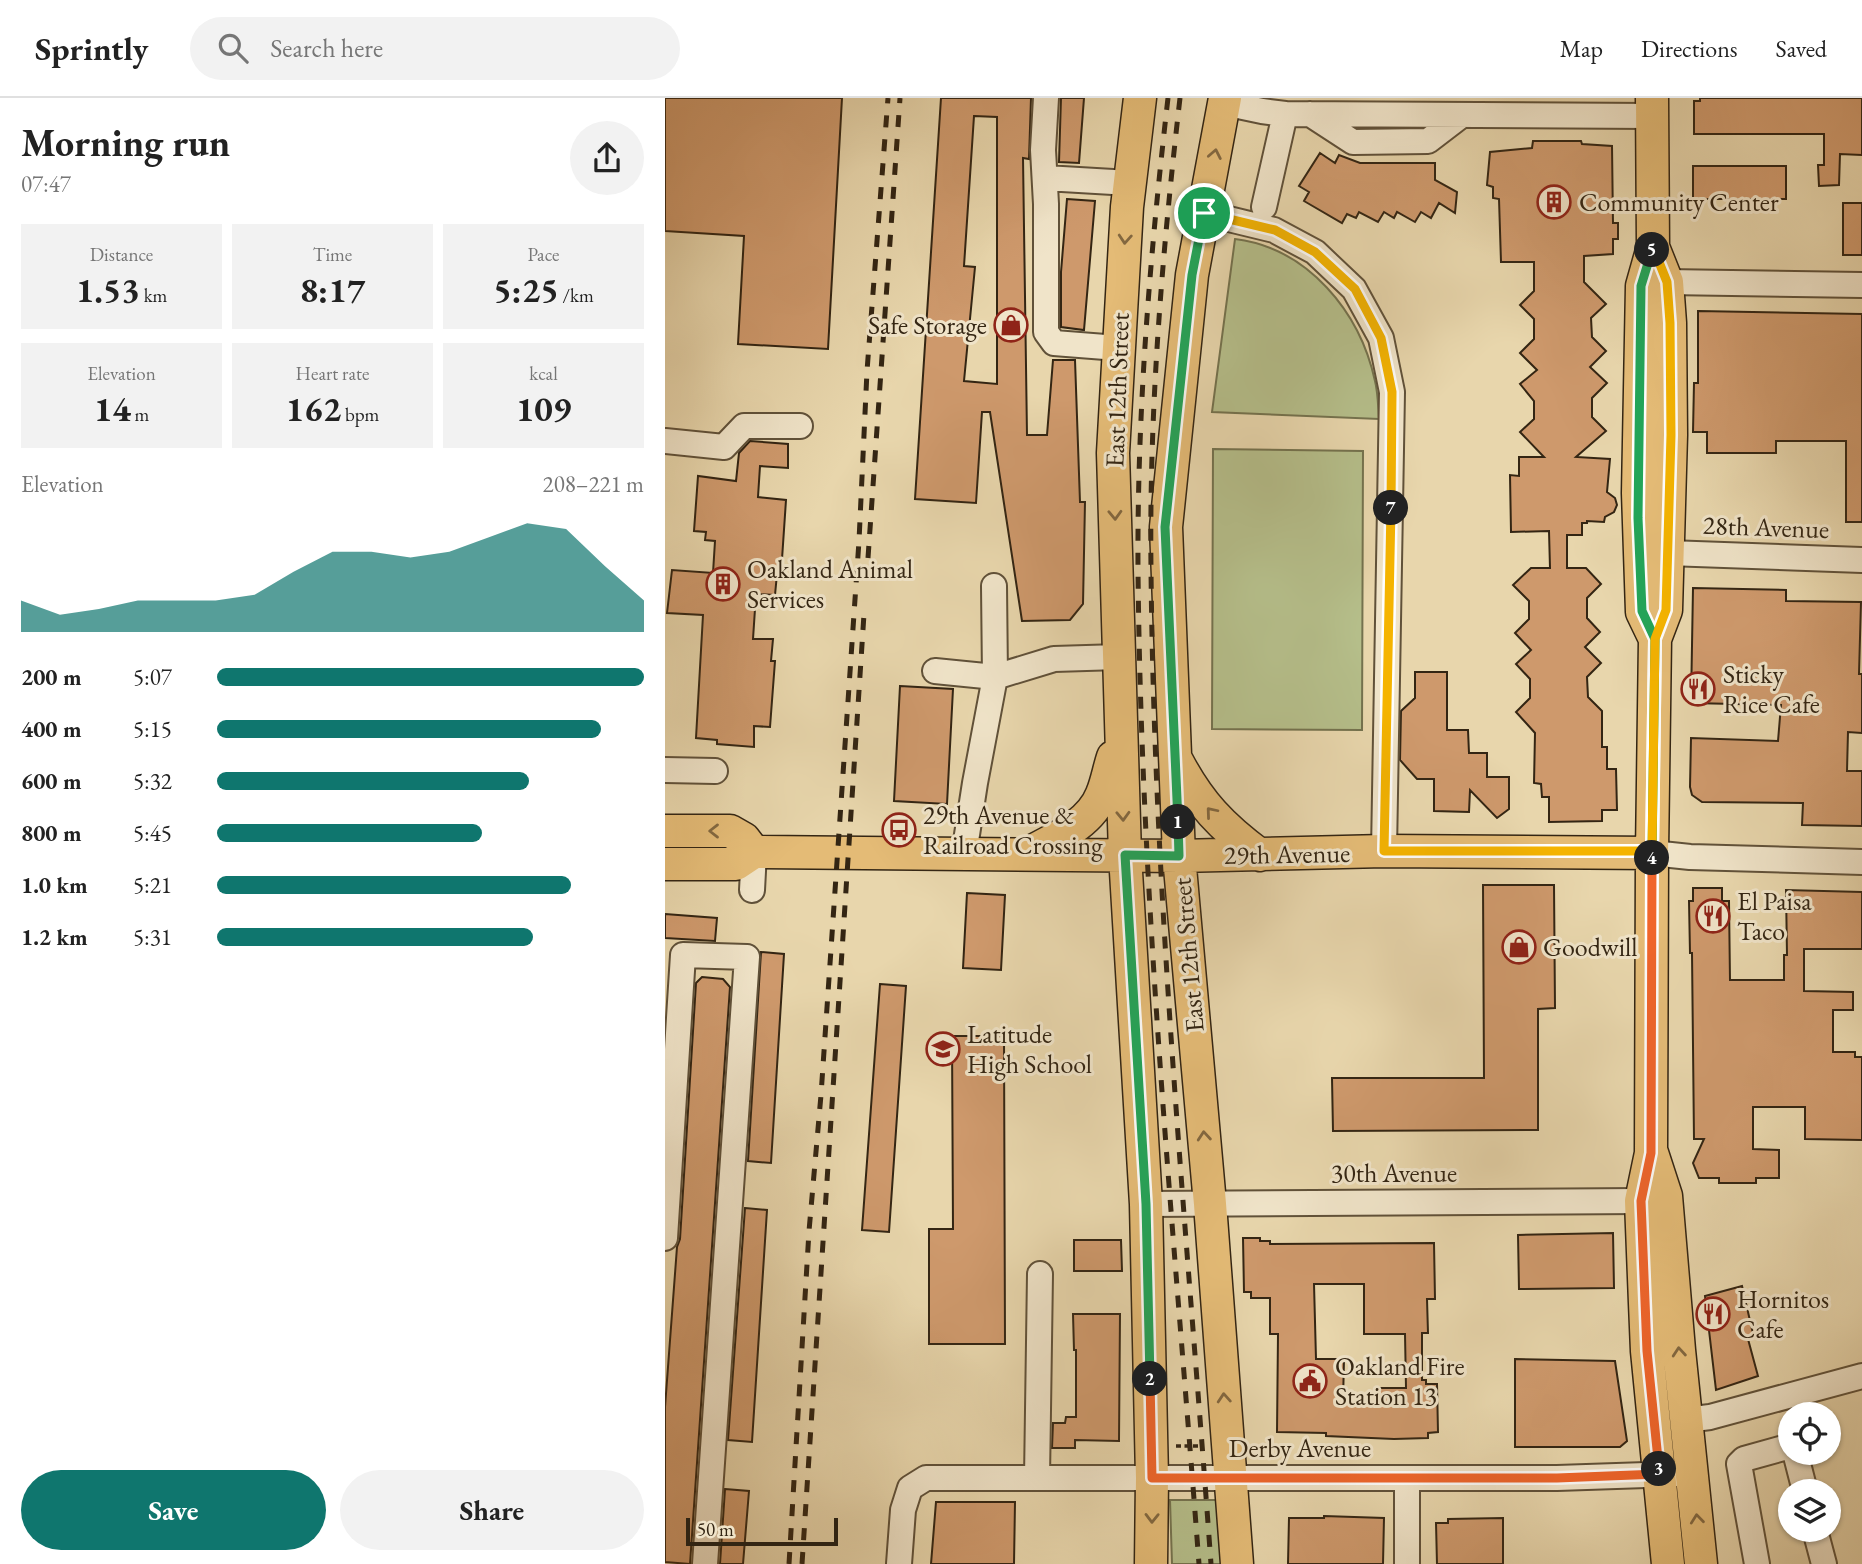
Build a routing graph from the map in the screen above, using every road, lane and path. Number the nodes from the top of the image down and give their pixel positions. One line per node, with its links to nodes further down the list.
1 (1046, 98): 6 (street)
2 (1140, 98): 7 (main road, East 12th Street)
3 (1225, 100): 5 (street); 9 (main road, East 12th Street, one-way to 3)
4 (1652, 107): 5 (street); 10 (main road)
5 (1285, 114): 8 (street)
6 (1045, 178): 7 (street); 13 (street)
7 (1130, 183): 13 (main road, East 12th Street, one-way to 13)
8 (1264, 207)
9 (1204, 213): 24 (main road, East 12th Street); 28 (street)
10 (1653, 247): 11 (main road); 19 (main road)
11 (1667, 282): 12 (street); 16 (main road)
12 (1862, 285)
13 (1118, 348): 20 (main road, East 12th Street, one-way to 20)
14 (800, 426): 15 (street)
15 (665, 441)
16 (1668, 553): 17 (street, 28th Avenue); 19 (main road)
17 (1862, 560)
18 (994, 586): 22 (street)
19 (1655, 639): 30 (main road)
20 (1119, 657): 22 (street); 23 (main road, East 12th Street)
21 (935, 671): 22 (street)
22 (995, 677): 31 (street)
23 (1121, 728): 32 (main road); 33 (main road, East 12th Street, one-way to 33)
24 (1175, 757): 34 (main road, one-way to 24); 35 (main road, East 12th Street)
25 (665, 770): 26 (street)
26 (715, 771)
27 (665, 831): 29 (main road, one-way to 27)
28 (1384, 851): 30 (main road, 29th Avenue); 34 (main road, 29th Avenue)
29 (754, 852): 31 (main road, 29th Avenue); 37 (main road, 29th Avenue); 38 (street)
30 (1652, 853): 36 (street, 29th Avenue); 39 (main road)
31 (964, 854): 32 (main road, 29th Avenue)
32 (1025, 855): 33 (main road, 29th Avenue)
33 (1125, 855): 35 (main road, 29th Avenue); 41 (main road, East 12th Street)
34 (1260, 855): 35 (main road, 29th Avenue)
35 (1179, 856): 42 (main road, East 12th Street, one-way to 35)
36 (1862, 862)
37 (665, 864)
38 (752, 890)
39 (1651, 1153): 40 (main road); 46 (main road, one-way to 39)
40 (1641, 1201): 42 (street, 30th Avenue); 50 (main road)
41 (1146, 1204): 42 (street, 30th Avenue); 53 (main road, East 12th Street)
42 (1210, 1205): 54 (main road, East 12th Street, one-way to 42)
43 (665, 1238): 57 (street)
44 (1040, 1274): 52 (street)
45 (1862, 1376): 46 (street)
46 (1686, 1420): 51 (main road)
47 (1209, 1446): 48 (path)
48 (1171, 1447)
49 (1778, 1450): 64 (street)
50 (1659, 1474): 51 (street, Derby Avenue); 55 (street, Derby Avenue); 62 (main road)
51 (1692, 1474): 63 (main road, one-way to 51)
52 (1037, 1478): 53 (street, Derby Avenue); 58 (street, Derby Avenue)
53 (1152, 1478): 54 (street, Derby Avenue); 59 (main road, East 12th Street, one-way to 59)
54 (1230, 1478): 55 (street, Derby Avenue); 60 (main road, East 12th Street)
55 (1407, 1478): 61 (street)
56 (1818, 1542): 65 (street)
57 (705, 1564)
58 (899, 1564)
59 (1151, 1564)
60 (1237, 1564)
61 (1407, 1564)
62 (1668, 1564)
63 (1701, 1564)
64 (1757, 1564)
65 (1824, 1564)

